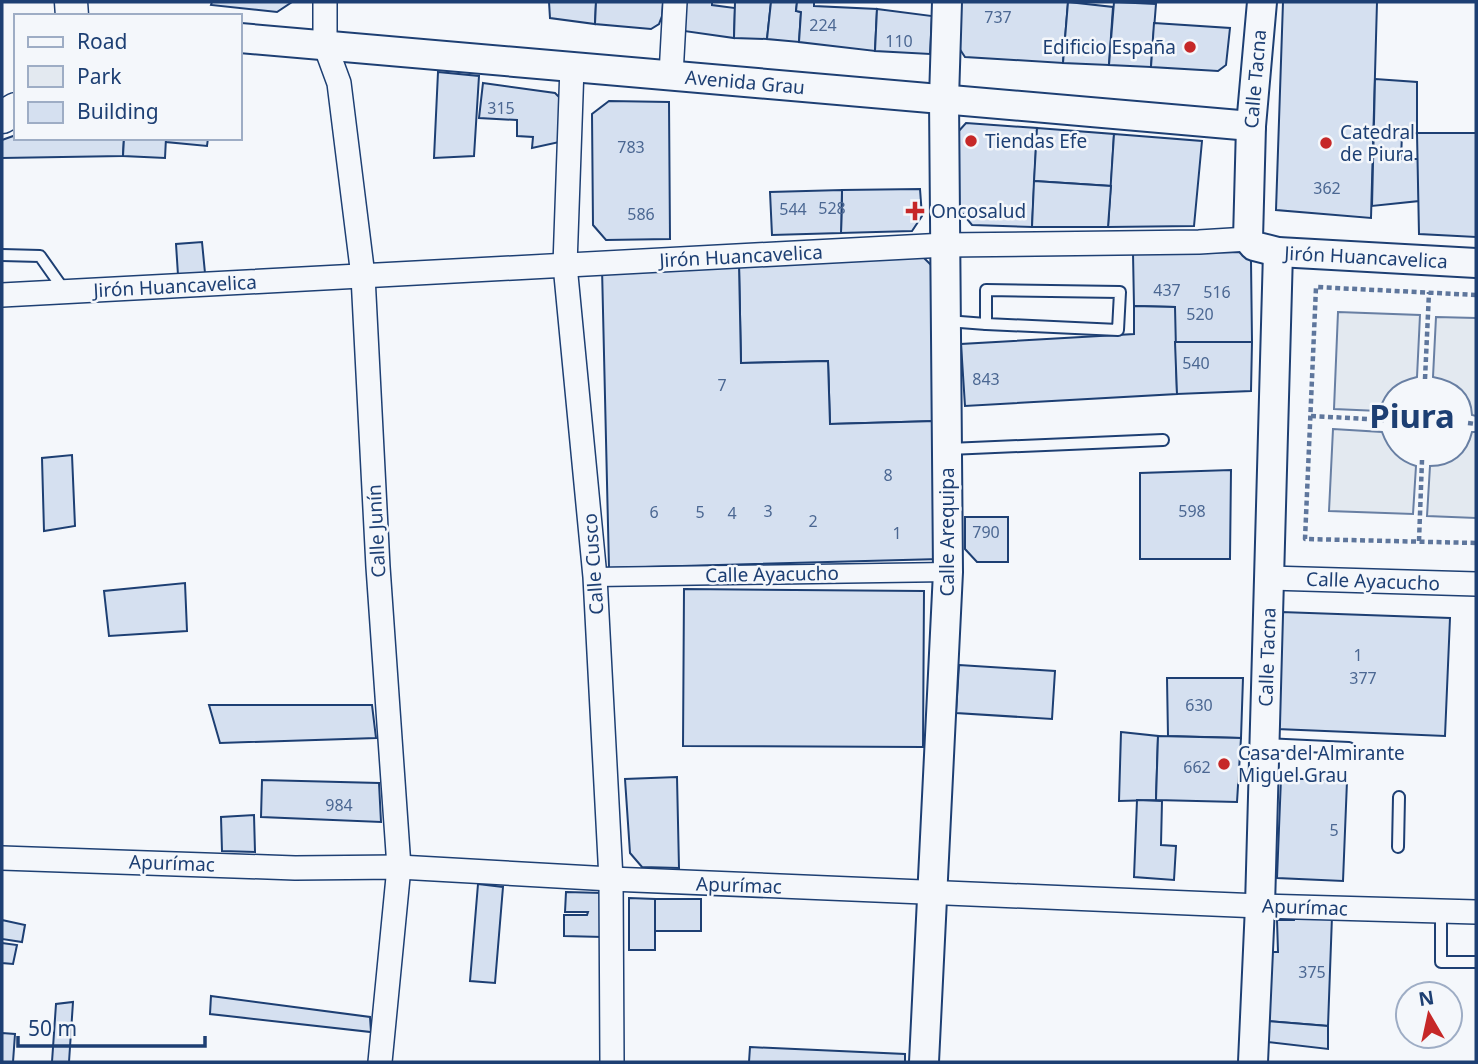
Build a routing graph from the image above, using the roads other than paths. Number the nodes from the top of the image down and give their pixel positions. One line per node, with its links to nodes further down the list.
1 (325, 2): 6 (street, Calle Junín)
2 (675, 2): 8 (street)
3 (947, 2): 9 (street, Calle Arequipa)
4 (1262, 2): 10 (street, Calle Tacna)
5 (242, 38): 6 (street, Avenida Grau)
6 (325, 45): 7 (street, Avenida Grau); 17 (street, Calle Junín)
7 (572, 67): 8 (street, Avenida Grau); 16 (street, Calle Cusco)
8 (671, 75): 9 (street, Avenida Grau)
9 (944, 99): 10 (street, Avenida Grau); 12 (street, Calle Arequipa)
10 (1251, 126): 11 (street, Calle Tacna)
11 (1248, 239): 12 (street, Jirón Huancavelica); 13 (street, Jirón Huancavelica)
12 (945, 245): 16 (street, Jirón Huancavelica); 20 (street, Calle Arequipa)
13 (1278, 252): 15 (street, Jirón Huancavelica); 26 (street, Calle Tacna)
14 (2, 255): 18 (lane)
15 (1476, 263)
16 (565, 265): 17 (street, Jirón Huancavelica); 25 (street, Calle Cusco)
17 (363, 276): 18 (street, Jirón Huancavelica); 33 (street, Calle Junín)
18 (66, 293): 19 (street, Jirón Huancavelica)
19 (2, 295)
20 (946, 320): 21 (lane); 23 (street, Calle Arequipa)
21 (986, 324): 21 (lane)
22 (1163, 440): 23 (lane)
23 (947, 449): 24 (street, Calle Arequipa)
24 (948, 572): 25 (street, Calle Ayacucho); 35 (street, Calle Arequipa)
25 (595, 576): 34 (street, Calle Cusco)
26 (1269, 579): 27 (street, Calle Ayacucho); 28 (street, Calle Tacna)
27 (1476, 584)
28 (1264, 744): 29 (lane); 36 (street, Calle Tacna)
29 (1349, 748)
30 (1399, 797): 31 (lane)
31 (1398, 847)
32 (2, 858): 33 (street, Apurímac)
33 (399, 867): 34 (street, Apurímac); 40 (street, Calle Junín)
34 (611, 880): 35 (street, Apurímac); 41 (street, Calle Cusco)
35 (933, 893): 36 (street, Apurímac); 42 (street, Calle Arequipa)
36 (1260, 906): 37 (street, Apurímac); 43 (street, Calle Tacna)
37 (1441, 911): 38 (street, Apurímac); 39 (lane)
38 (1476, 912)
39 (1476, 962)
40 (380, 1062)
41 (612, 1062)
42 (924, 1062)
43 (1253, 1062)

